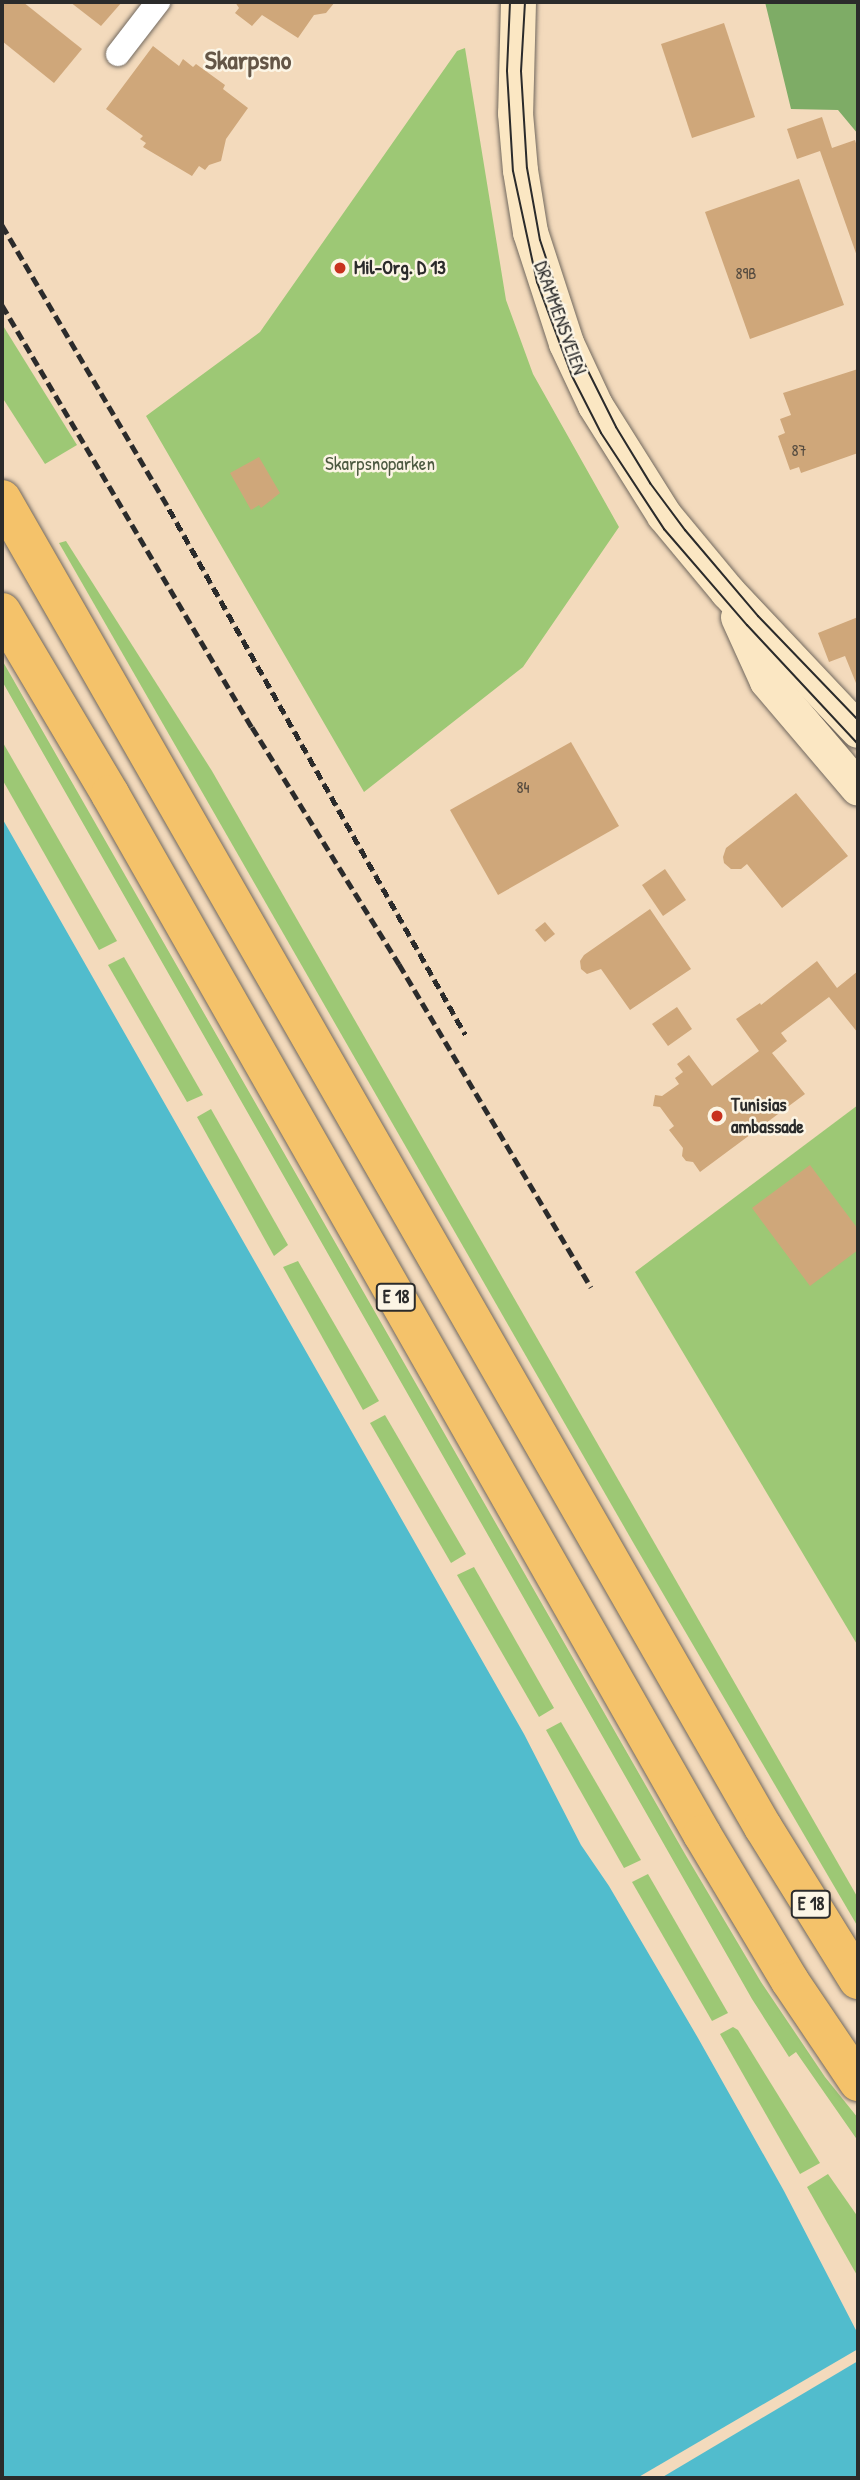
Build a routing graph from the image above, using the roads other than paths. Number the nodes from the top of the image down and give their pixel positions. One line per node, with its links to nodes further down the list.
1 (158, 2): 3 (street)
2 (518, 2): 5 (street, DRAMMENSVEIEN)
3 (118, 54)
4 (2, 499): 9 (highway, E 18)
5 (727, 591): 7 (street, DRAMMENSVEIEN); 8 (street, DRAMMENSVEIEN)
6 (2, 612): 10 (highway, E 18)
7 (858, 730)
8 (858, 788)
9 (858, 1980)
10 (858, 2082)

